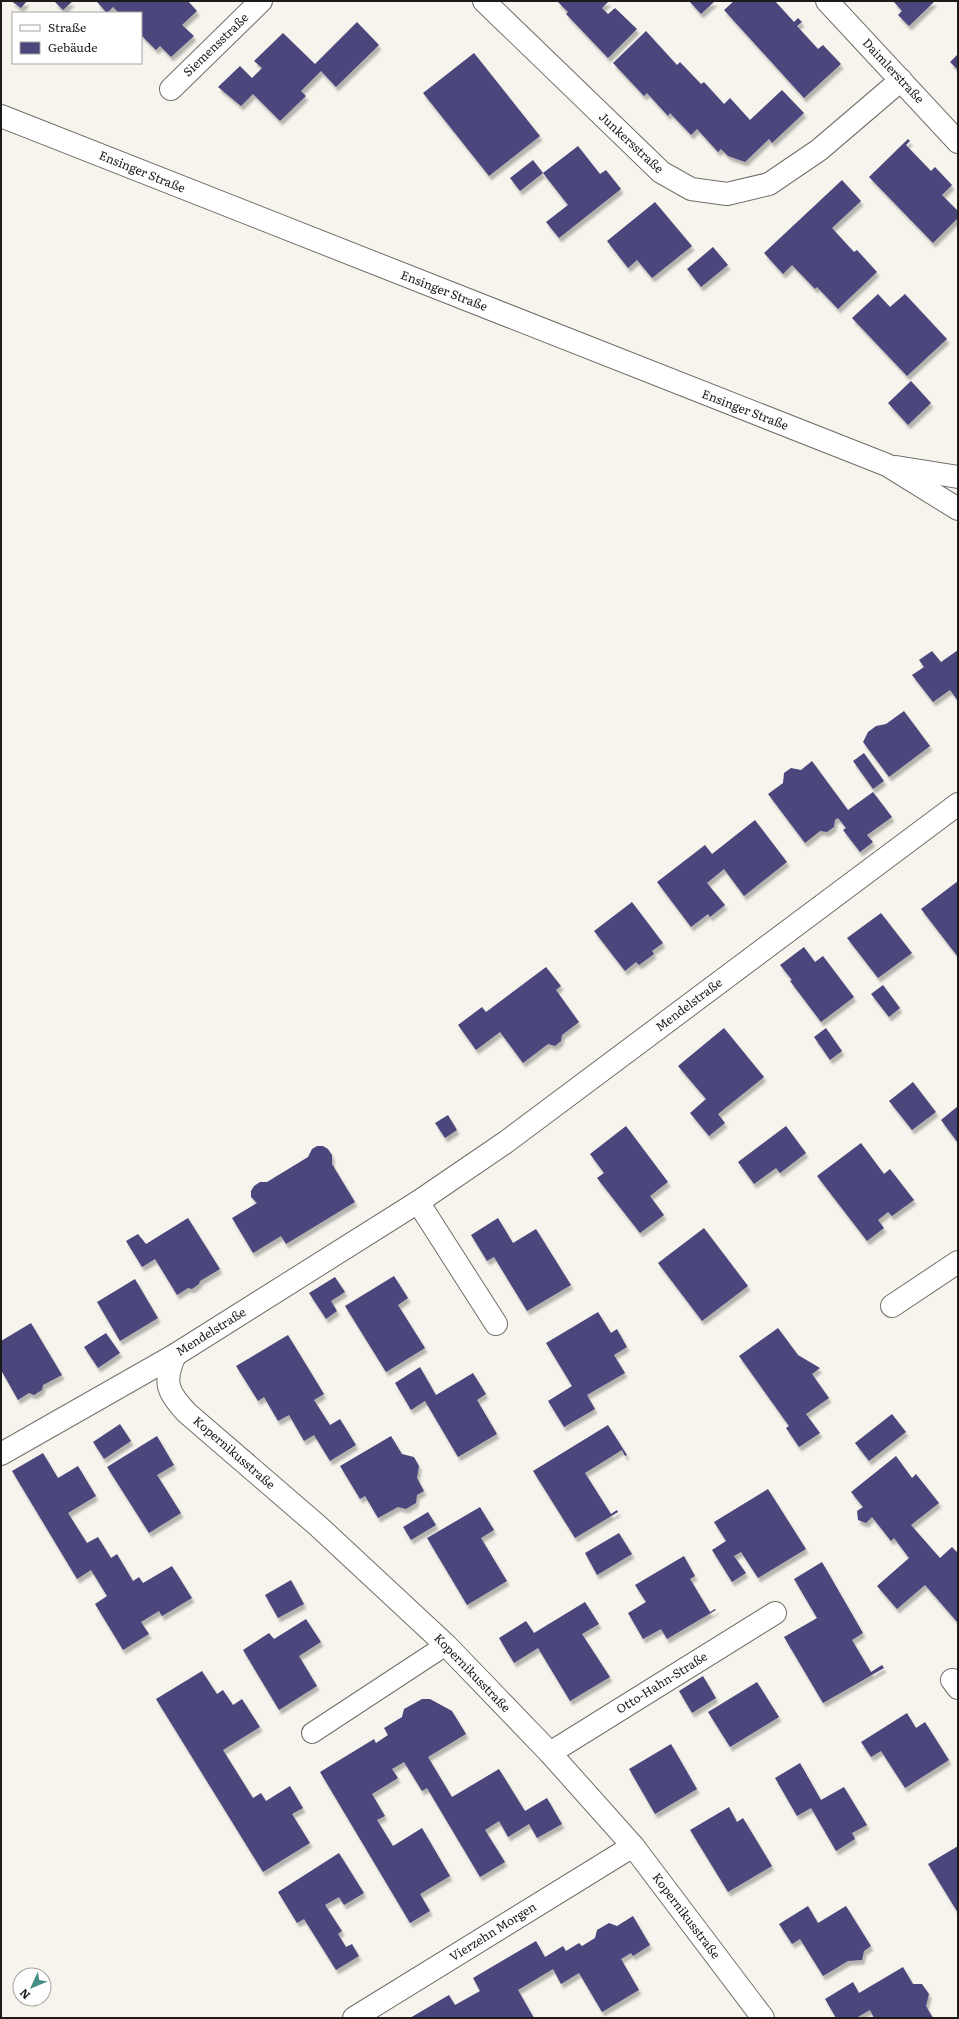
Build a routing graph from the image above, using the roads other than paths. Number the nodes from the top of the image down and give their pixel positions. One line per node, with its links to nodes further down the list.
1 (261, 1): 5 (street, Siemensstraße)
2 (484, 1): 4 (street, Junkersstraße)
3 (827, 1): 4 (street, Daimlerstraße)
4 (902, 80): 7 (street, Daimlerstraße)
5 (171, 89)
6 (1, 116): 8 (street, Ensinger Straße)
7 (958, 142)
8 (887, 466): 9 (street, Ensinger Straße); 10 (street, Ensinger Straße)
9 (958, 476)
10 (958, 509)
11 (958, 804): 12 (street, Mendelstraße)
12 (418, 1202): 15 (street); 16 (street, Mendelstraße)
13 (958, 1262): 14 (street)
14 (892, 1306)
15 (496, 1324)
16 (175, 1354): 17 (street, Mendelstraße); 19 (street, Kopernikusstraße)
17 (1, 1454)
18 (775, 1613): 21 (street, Otto-Hahn-Straße)
19 (446, 1645): 20 (lane); 21 (street, Kopernikusstraße)
20 (312, 1733)
21 (550, 1753): 22 (street, Kopernikusstraße)
22 (633, 1846): 23 (street, Vierzehn Morgen); 24 (street, Kopernikusstraße)
23 (354, 2018)
24 (764, 2018)

